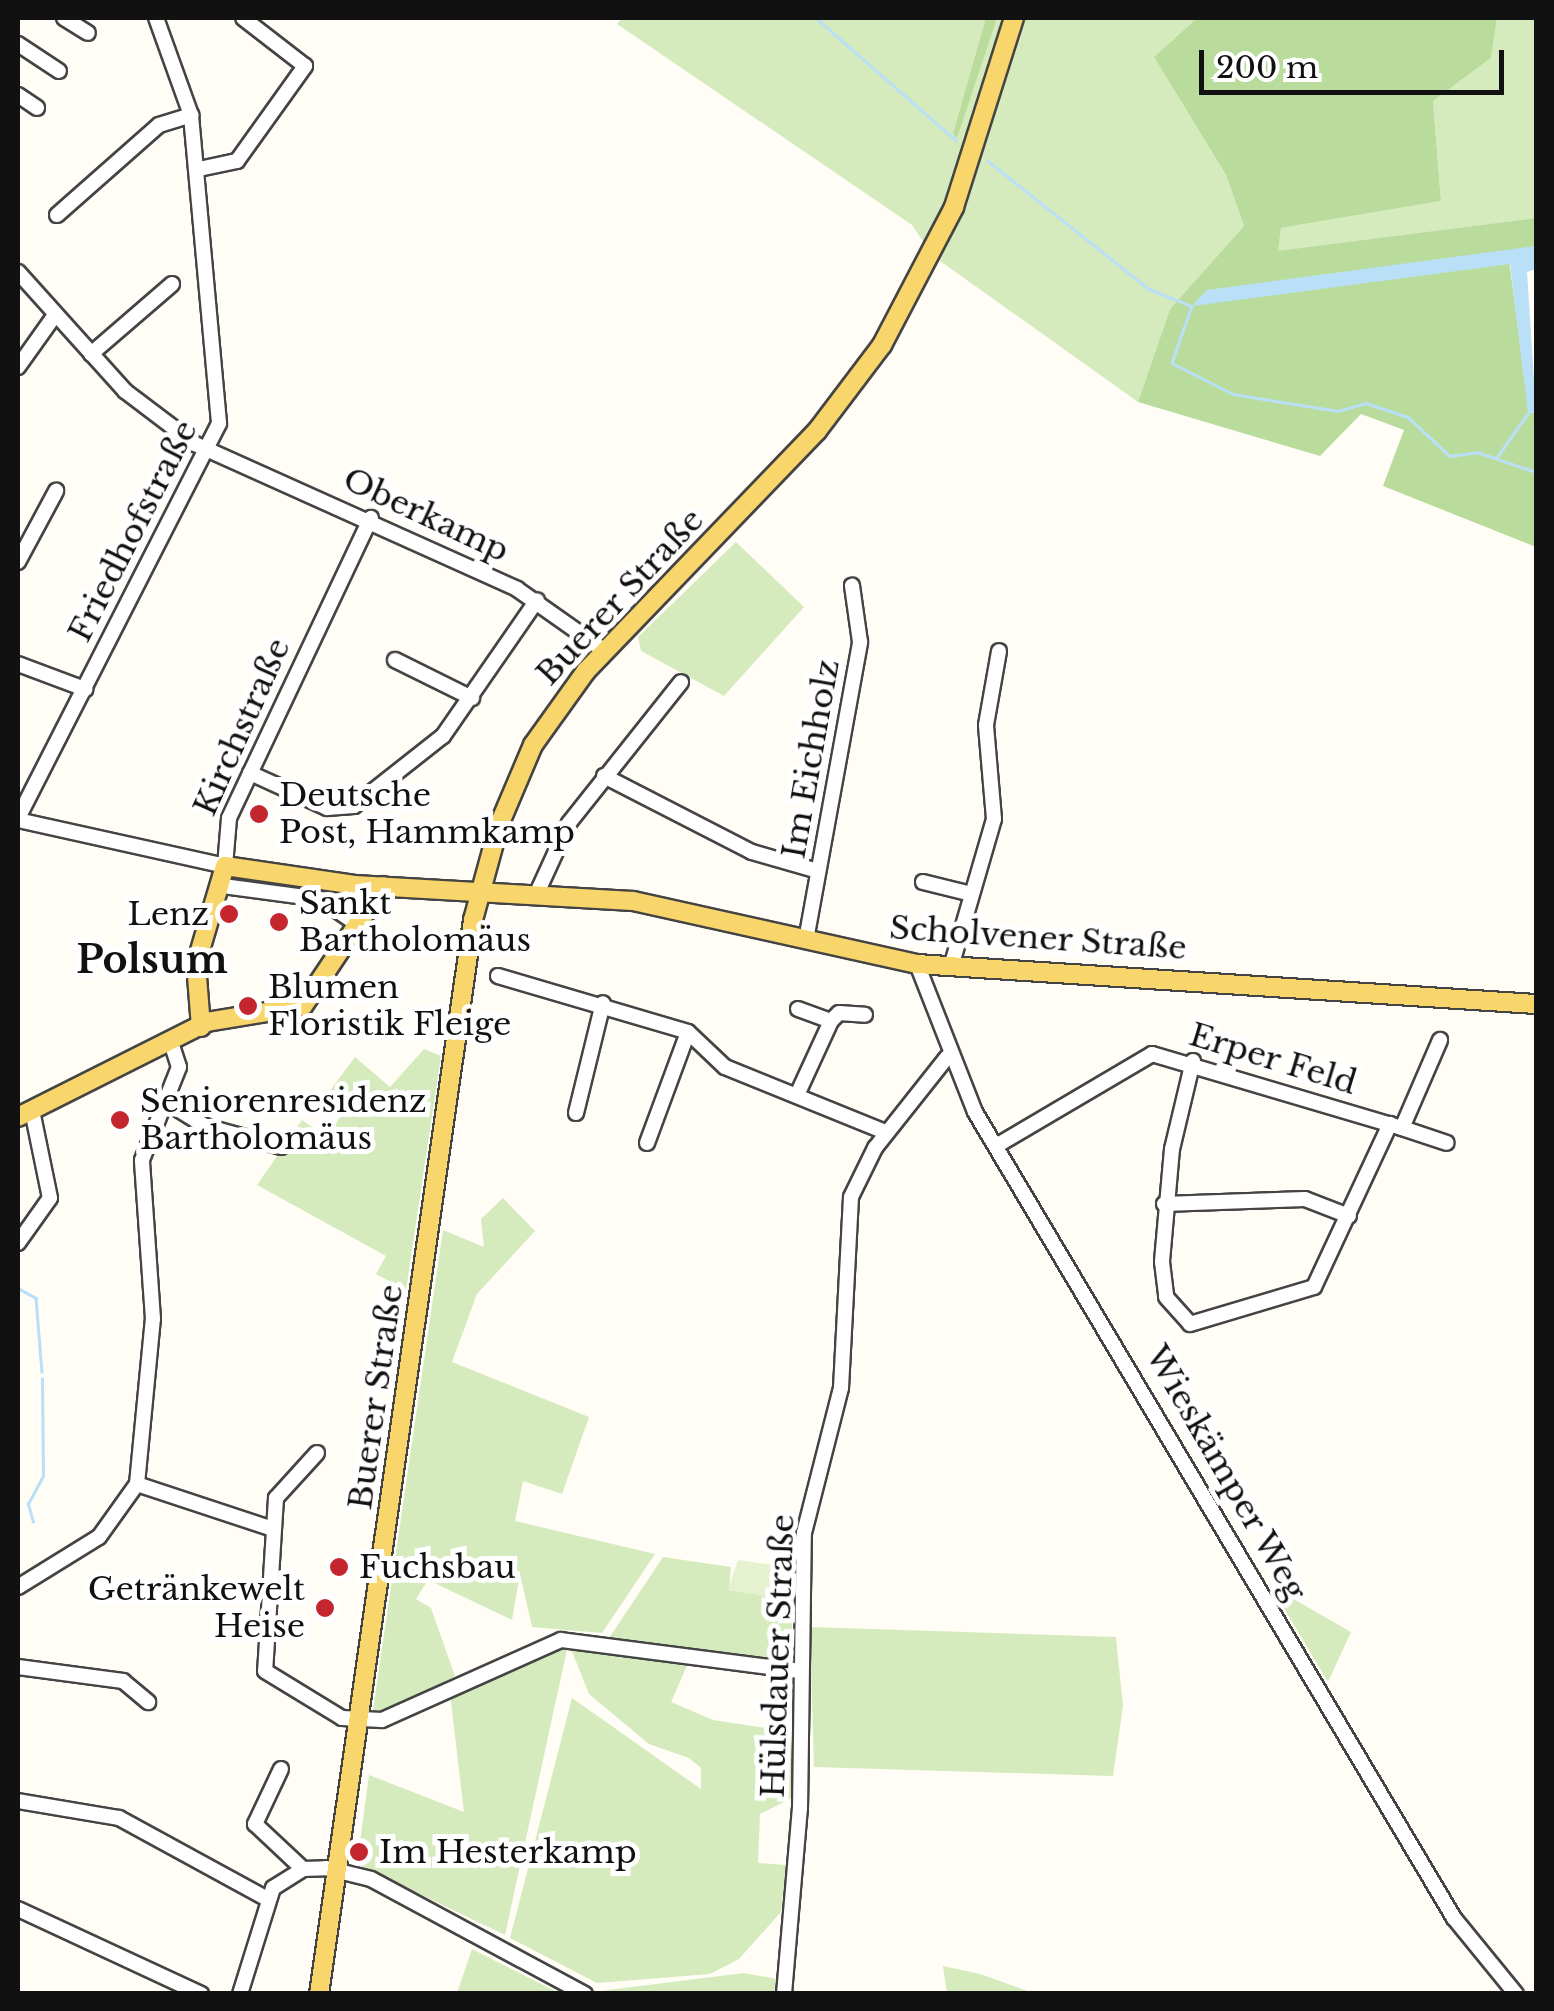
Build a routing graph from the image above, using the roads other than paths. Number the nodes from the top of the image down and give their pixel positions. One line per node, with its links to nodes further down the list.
1 (64, 18): 5 (street)
2 (156, 18): 10 (street, Friedhofstraße)
3 (244, 18): 11 (street)
4 (1014, 18): 24 (main road, Buerer Straße)
5 (88, 33)
6 (18, 44): 7 (street)
7 (58, 71)
8 (18, 96): 9 (street)
9 (37, 108)
10 (191, 115): 11 (street, Friedhofstraße); 12 (street)
11 (199, 169): 18 (street, Friedhofstraße)
12 (57, 215)
13 (18, 272): 15 (street, Oberkamp)
14 (172, 284): 16 (street)
15 (55, 315): 16 (street, Oberkamp); 17 (street)
16 (91, 354): 18 (street, Oberkamp)
17 (18, 368)
18 (212, 450): 20 (street, Oberkamp); 29 (street, Friedhofstraße)
19 (56, 490): 21 (street)
20 (371, 518): 23 (street, Oberkamp); 31 (street, Kirchstraße)
21 (18, 562)
22 (852, 586): 35 (street, Im Eichholz)
23 (537, 600): 24 (street, Oberkamp); 30 (street)
24 (604, 650): 39 (main road, Buerer Straße)
25 (999, 651): 41 (street)
26 (395, 660): 30 (street)
27 (18, 664): 29 (street)
28 (681, 682): 32 (street)
29 (85, 689): 33 (street, Friedhofstraße)
30 (472, 698): 31 (street)
31 (250, 773): 34 (street, Kirchstraße)
32 (604, 776): 35 (street); 40 (street)
33 (18, 819): 34 (street)
34 (225, 866): 37 (main road, Kirchstraße); 38 (main road, Scholvener Straße)
35 (818, 871): 43 (street, Im Eichholz)
36 (923, 882): 41 (street)
37 (223, 886): 42 (street); 52 (main road, Kirchstraße)
38 (383, 886): 39 (main road, Scholvener Straße); 42 (main road)
39 (480, 888): 40 (main road, Scholvener Straße); 78 (main road, Buerer Straße)
40 (537, 893): 43 (main road, Scholvener Straße)
41 (972, 894): 45 (street)
42 (352, 921): 52 (main road)
43 (806, 940): 44 (main road, Scholvener Straße)
44 (917, 964): 45 (main road, Scholvener Straße); 56 (street, Wieskämper Weg)
45 (951, 967): 48 (main road, Scholvener Straße)
46 (498, 976): 47 (street)
47 (603, 1003): 53 (street); 61 (street)
48 (1536, 1004)
49 (798, 1009): 51 (street)
50 (865, 1015): 51 (street)
51 (830, 1021): 58 (street)
52 (201, 1027): 55 (main road)
53 (688, 1032): 58 (street); 64 (street)
54 (1440, 1040): 62 (street)
55 (172, 1046): 59 (street); 60 (main road)
56 (947, 1057): 63 (street, Hülsdauer Straße); 66 (street, Wieskämper Weg)
57 (1193, 1061): 62 (street, Erper Feld); 66 (street, Erper Feld); 68 (street)
58 (797, 1095): 63 (street)
59 (163, 1100): 67 (street); 72 (street)
60 (25, 1113): 70 (street)
61 (576, 1113)
62 (1396, 1126): 65 (street, Erper Feld); 69 (street)
63 (885, 1132): 76 (street, Hülsdauer Straße)
64 (647, 1143)
65 (1447, 1143)
66 (996, 1146): 90 (street, Wieskämper Weg)
67 (281, 1147)
68 (1164, 1204): 69 (street); 69 (street)
69 (1349, 1216)
70 (18, 1243)
71 (317, 1453): 73 (street)
72 (137, 1484): 73 (street); 74 (street)
73 (273, 1529): 78 (street)
74 (18, 1587)
75 (18, 1667): 77 (street)
76 (799, 1671): 78 (street); 89 (street, Hülsdauer Straße)
77 (148, 1702)
78 (361, 1720): 82 (main road, Buerer Straße)
79 (282, 1769): 81 (street)
80 (18, 1801): 83 (street)
81 (303, 1869): 82 (street); 83 (street)
82 (341, 1871): 87 (main road, Buerer Straße); 88 (street)
83 (266, 1898): 86 (street)
84 (18, 1910): 85 (street)
85 (200, 1994)
86 (240, 1994)
87 (319, 1994)
88 (585, 1994)
89 (784, 1994)
90 (1516, 1994)

